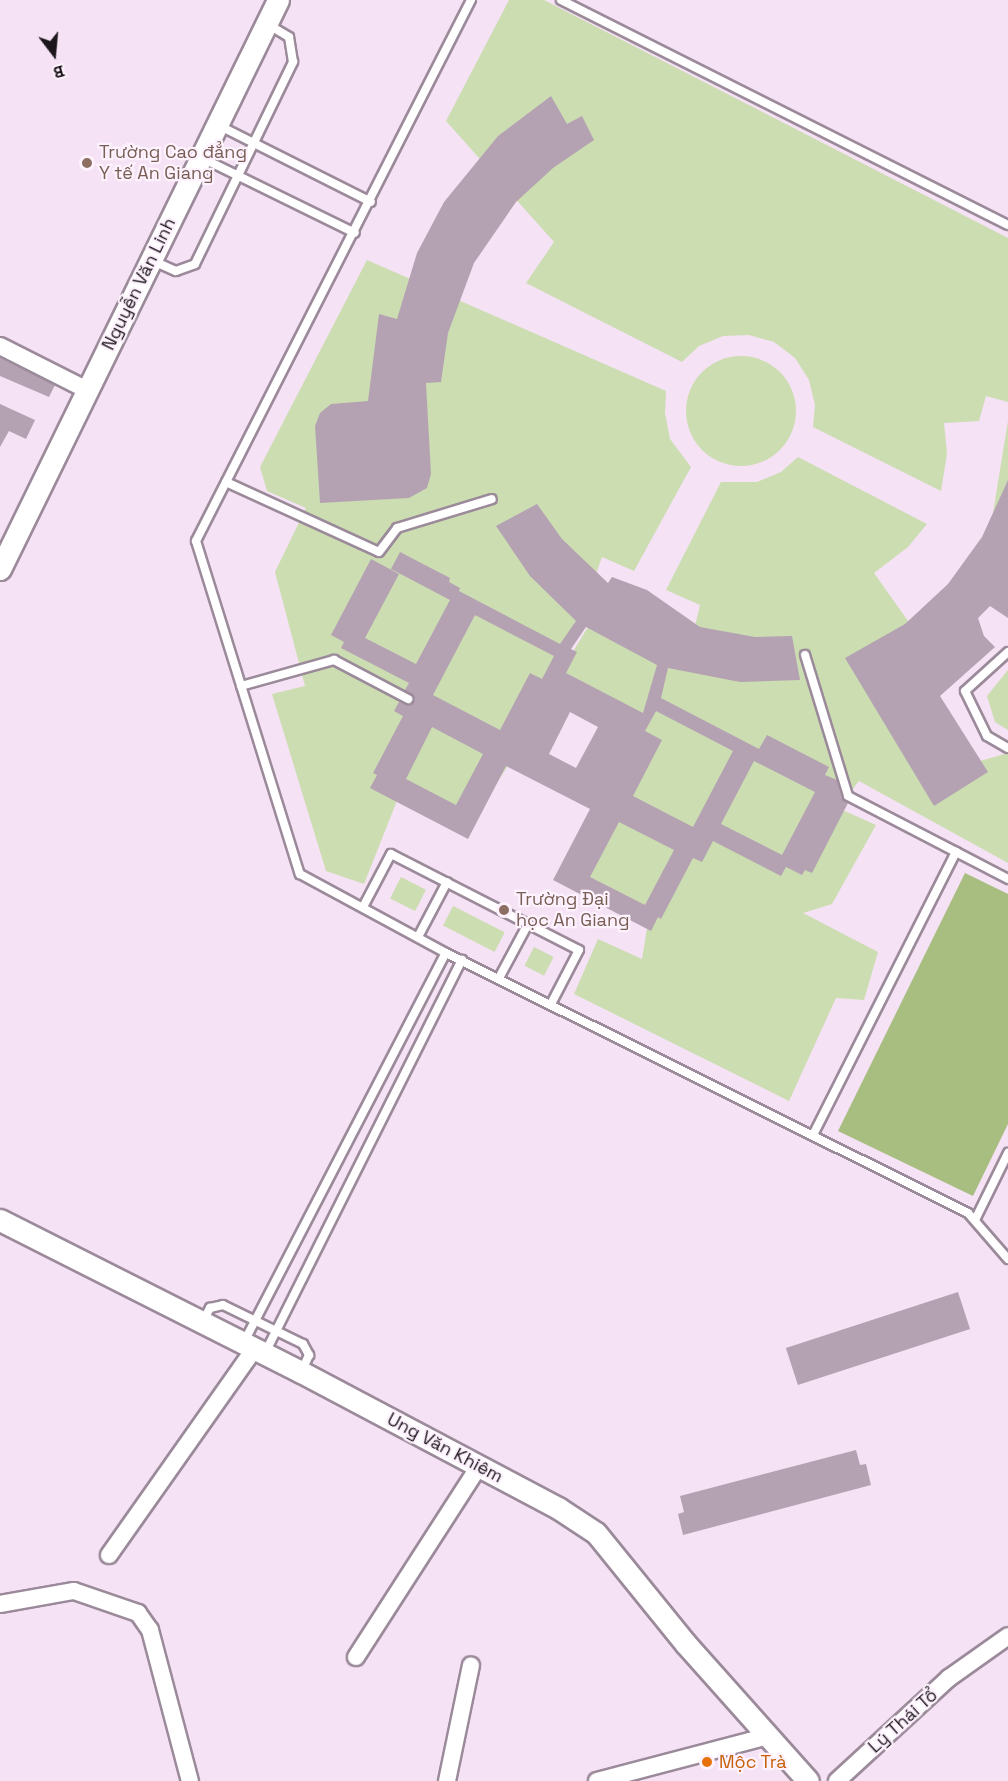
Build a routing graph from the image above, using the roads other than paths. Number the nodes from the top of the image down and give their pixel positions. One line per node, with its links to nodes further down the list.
1 (278, 0): 4 (street, Nguyễn Văn Linh)
2 (471, 0): 9 (lane)
3 (561, 0): 10 (lane)
4 (266, 24): 5 (street, Nguyễn Văn Linh); 6 (lane)
5 (217, 125): 6 (lane); 7 (street, Nguyễn Văn Linh)
6 (254, 143): 8 (lane); 9 (lane)
7 (201, 157): 8 (lane); 12 (street, Nguyễn Văn Linh)
8 (238, 175): 11 (lane); 12 (lane)
9 (371, 202): 11 (lane)
10 (1008, 225)
11 (355, 233): 15 (lane)
12 (150, 260): 14 (street, Nguyễn Văn Linh)
13 (0, 346): 14 (street)
14 (87, 390): 17 (street, Nguyễn Văn Linh)
15 (226, 482): 16 (lane); 20 (lane)
16 (492, 499)
17 (0, 569)
18 (1008, 652): 22 (lane)
19 (805, 656): 23 (lane)
20 (241, 686): 21 (lane); 26 (lane)
21 (408, 699)
22 (1008, 748)
23 (956, 852): 24 (lane); 33 (lane)
24 (1008, 879)
25 (447, 882): 26 (lane); 27 (lane); 28 (lane)
26 (363, 908): 28 (lane)
27 (528, 924): 31 (lane); 32 (lane)
28 (418, 938): 29 (lane)
29 (446, 952): 30 (lane); 39 (lane)
30 (462, 960): 31 (lane); 40 (lane)
31 (499, 978): 32 (lane)
32 (551, 1004): 33 (lane)
33 (814, 1133): 36 (lane)
34 (1008, 1153): 36 (lane)
35 (0, 1220): 38 (street, Ung Văn Khiêm)
36 (975, 1220): 37 (lane)
37 (1008, 1259)
38 (203, 1321): 39 (lane); 41 (street, Ung Văn Khiêm)
39 (255, 1321): 40 (lane); 41 (lane)
40 (276, 1331): 41 (lane); 42 (lane)
41 (255, 1348): 42 (street, Ung Văn Khiêm); 44 (street)
42 (301, 1372): 43 (street, Ung Văn Khiêm)
43 (479, 1466): 47 (street); 49 (street, Ung Văn Khiêm)
44 (109, 1555)
45 (0, 1604): 50 (street)
46 (1007, 1638): 54 (street, Lý Thái Tổ)
47 (356, 1658)
48 (471, 1665): 51 (street)
49 (768, 1736): 52 (street); 53 (street, Ung Văn Khiêm)
50 (190, 1781)
51 (447, 1781)
52 (597, 1781)
53 (807, 1781)
54 (837, 1781)

